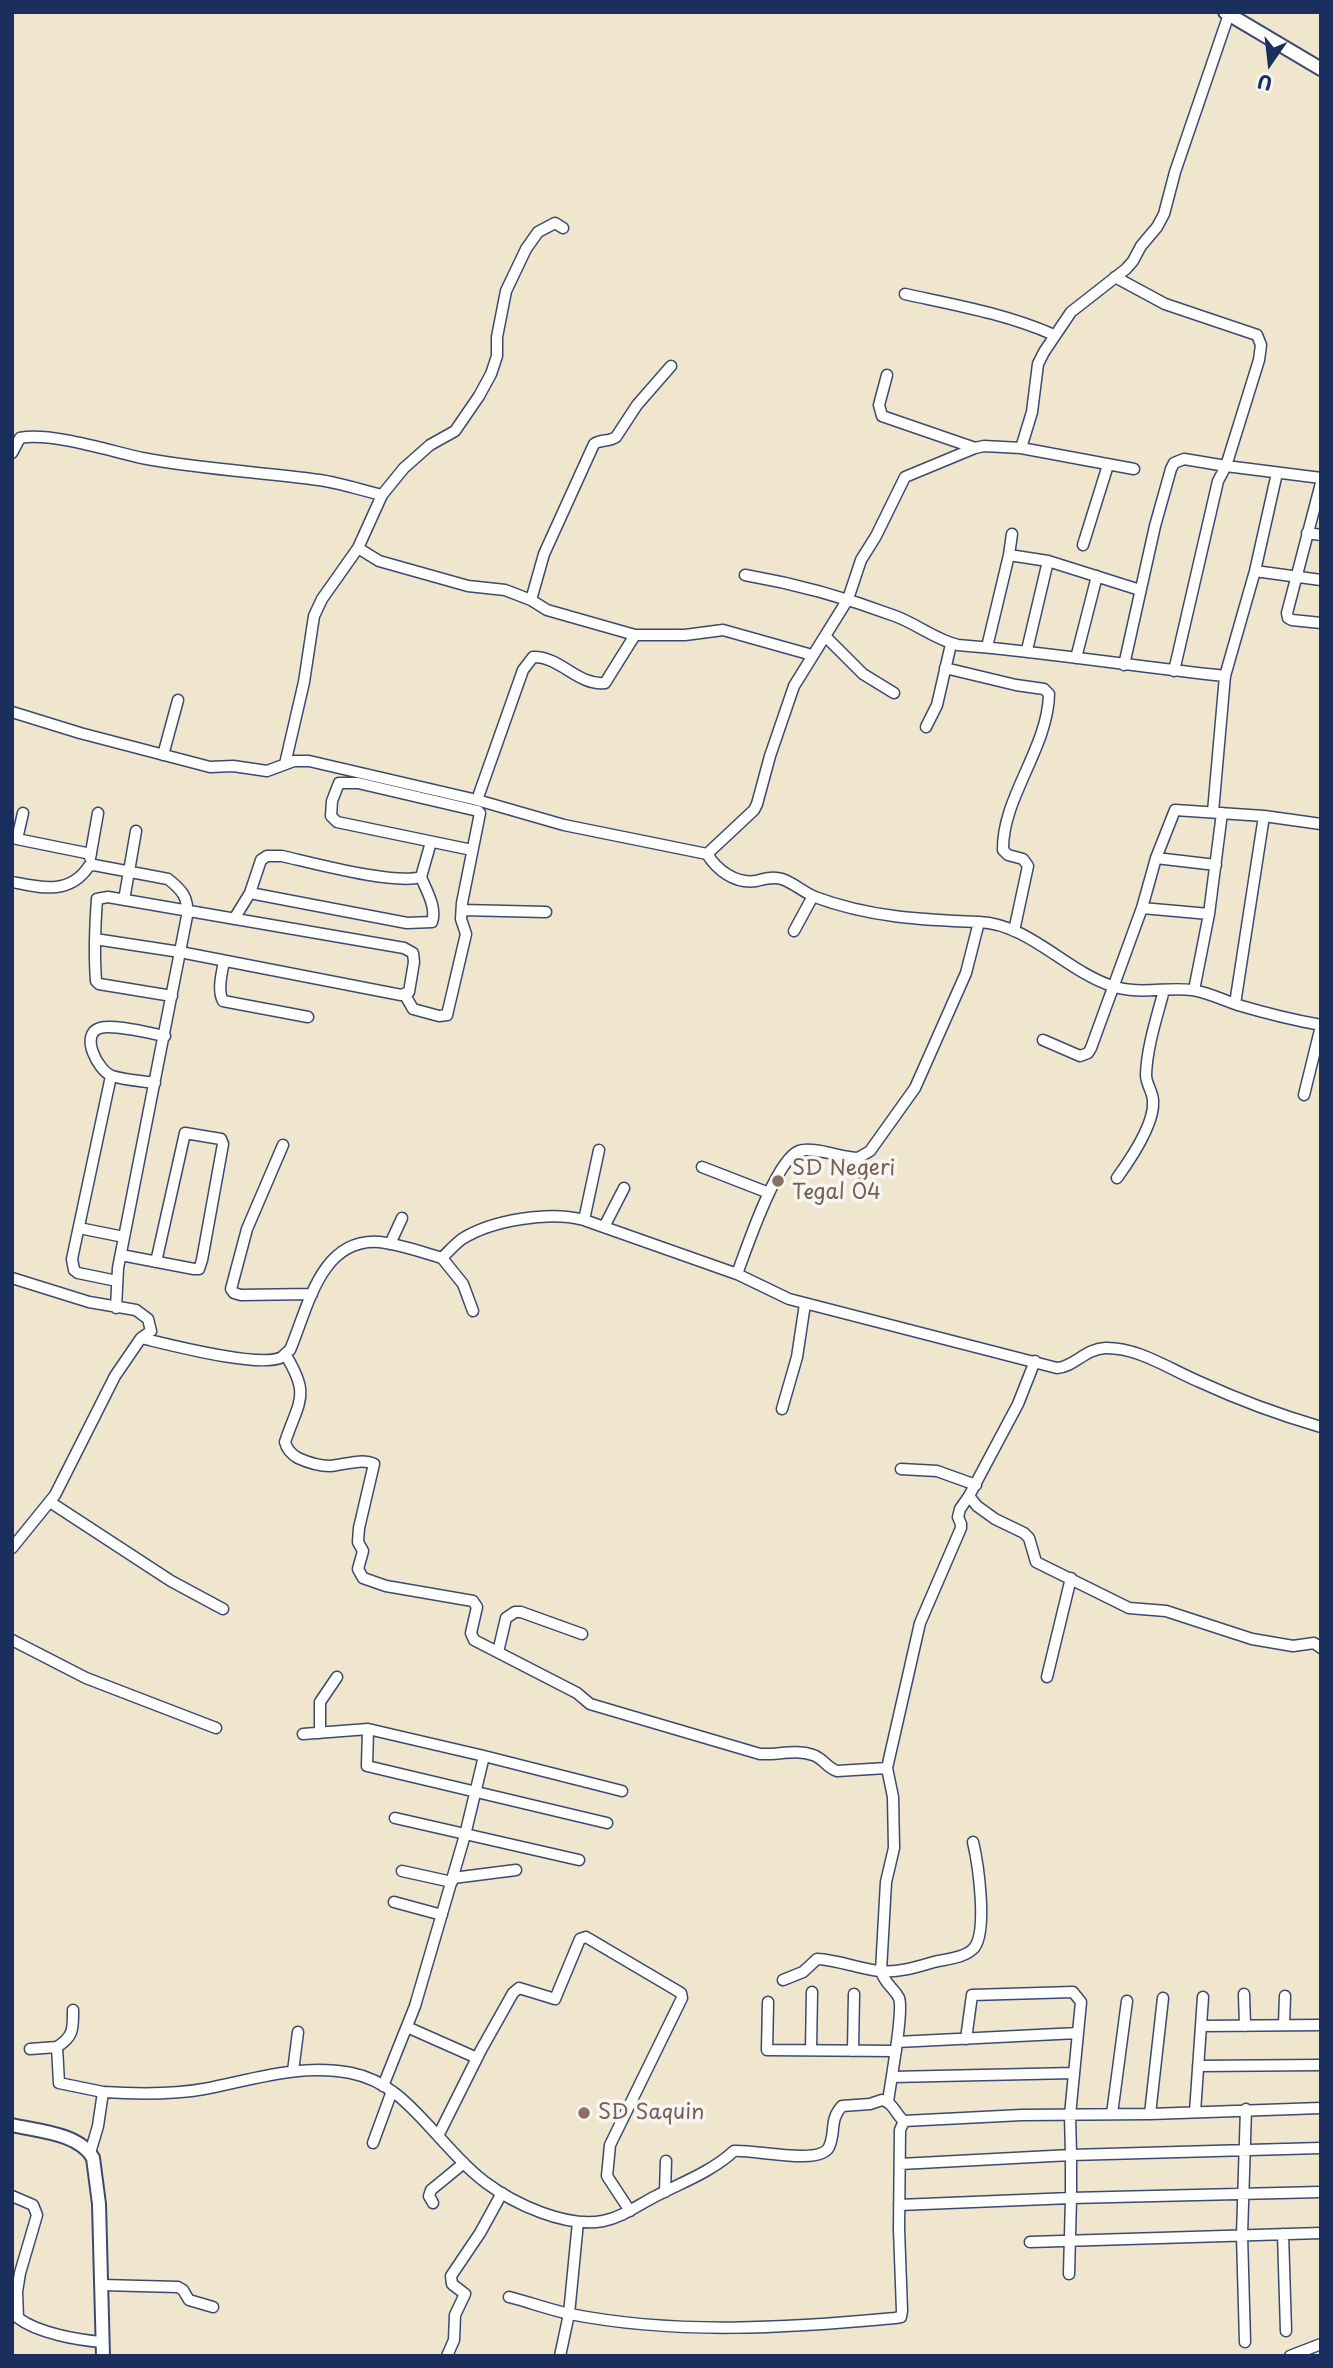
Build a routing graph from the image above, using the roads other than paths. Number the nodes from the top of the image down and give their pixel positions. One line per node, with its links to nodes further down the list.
1 (1227, 13): 2 (street); 4 (street)
2 (1321, 69)
3 (563, 228): 17 (street)
4 (1115, 277): 6 (street); 13 (street)
5 (905, 295): 6 (street)
6 (1054, 335): 9 (street)
7 (671, 366): 31 (street)
8 (887, 375): 10 (street)
9 (1021, 448): 10 (street); 12 (street)
10 (975, 449): 32 (street)
11 (12, 453): 17 (street)
12 (1108, 465): 14 (street); 21 (street)
13 (1226, 466): 15 (street); 30 (street); 43 (street)
14 (1133, 469)
15 (1277, 473): 16 (street); 25 (street)
16 (1320, 486): 18 (street)
17 (382, 495): 22 (street)
18 (1307, 533): 20 (street); 28 (street)
19 (1012, 534): 23 (street)
20 (1321, 535)
21 (1083, 545)
22 (359, 548): 31 (street); 50 (street)
23 (1009, 555): 24 (street); 37 (street)
24 (1048, 561): 27 (street); 38 (street)
25 (1255, 571): 28 (street); 44 (street)
26 (745, 575): 32 (street)
27 (1097, 576): 30 (street); 40 (street)
28 (1296, 577): 29 (street); 33 (street)
29 (1321, 580)
30 (1140, 590): 41 (street)
31 (531, 600): 34 (street)
32 (848, 600): 35 (street); 36 (street)
33 (1321, 623)
34 (635, 635): 39 (street); 51 (street)
35 (826, 637): 39 (street); 45 (street)
36 (951, 643): 37 (street); 42 (street)
37 (987, 648): 38 (street)
38 (1027, 650): 40 (street)
39 (812, 655): 62 (street)
40 (1076, 658): 41 (street)
41 (1124, 665): 43 (street)
42 (944, 668): 48 (street); 80 (street)
43 (1174, 671): 44 (street)
44 (1225, 676): 54 (street)
45 (894, 693)
46 (178, 700): 49 (street)
47 (12, 712): 49 (street)
48 (926, 727)
49 (163, 755): 50 (street)
50 (285, 764): 51 (street)
51 (477, 800): 62 (street)
52 (23, 813): 58 (street)
53 (99, 813): 61 (street)
54 (1218, 813): 55 (street); 63 (street); 64 (street)
55 (1264, 816): 56 (street); 89 (street)
56 (1321, 824)
57 (136, 831): 66 (street)
58 (15, 838): 61 (street)
59 (431, 842): 60 (street); 60 (street); 67 (street)
60 (472, 850): 73 (street)
61 (91, 854): 65 (street)
62 (707, 854): 70 (street)
63 (1156, 858): 64 (street); 72 (street)
64 (1216, 865): 76 (street)
65 (89, 866): 66 (street); 68 (street)
66 (128, 872): 71 (street); 74 (street)
67 (421, 877): 69 (street); 69 (street)
68 (12, 882)
69 (250, 893): 77 (street)
70 (813, 896): 78 (street); 79 (street)
71 (124, 900): 74 (street); 81 (street)
72 (1142, 908): 76 (street); 84 (street)
73 (462, 910): 75 (street); 87 (street)
74 (188, 911): 77 (street); 82 (street)
75 (546, 912)
76 (1209, 914): 86 (street)
77 (234, 919): 87 (street)
78 (979, 922): 80 (street); 102 (street)
79 (794, 931)
80 (1014, 931): 84 (street)
81 (95, 939): 82 (street); 88 (street)
82 (180, 952): 83 (street); 88 (street)
83 (224, 961): 87 (street); 90 (street)
84 (1114, 986): 85 (street); 93 (street)
85 (1164, 990): 86 (street); 100 (street)
86 (1194, 990): 89 (street)
87 (405, 995)
88 (172, 996): 92 (street)
89 (1235, 1004): 91 (street)
90 (308, 1017)
91 (1321, 1026): 96 (street)
92 (164, 1036): 94 (street); 95 (street)
93 (1043, 1040)
94 (111, 1076): 95 (street); 106 (street)
95 (155, 1083): 107 (street)
96 (1304, 1095)
97 (283, 1145): 115 (street)
98 (599, 1150): 104 (street)
99 (702, 1167): 102 (street)
100 (1117, 1178)
101 (624, 1188): 105 (street)
102 (769, 1193): 112 (street)
103 (402, 1218): 108 (street)
104 (584, 1220): 105 (street); 110 (street)
105 (604, 1227): 112 (street)
106 (79, 1228): 107 (street); 114 (street)
107 (124, 1237): 109 (street)
108 (390, 1244): 110 (street); 115 (street)
109 (121, 1255): 111 (street); 114 (street)
110 (442, 1258): 118 (street)
111 (156, 1262): 111 (street)
112 (737, 1274): 116 (street)
113 (12, 1278): 117 (street)
114 (117, 1281): 117 (street)
115 (312, 1294): 120 (street)
116 (805, 1304): 121 (street); 122 (street)
117 (116, 1308): 119 (street)
118 (473, 1311)
119 (142, 1338): 120 (street); 127 (street)
120 (285, 1354): 134 (street)
121 (1035, 1361): 123 (street); 125 (street)
122 (782, 1409)
123 (1321, 1427)
124 (901, 1469): 125 (street)
125 (976, 1485): 126 (street)
126 (969, 1496): 129 (street); 142 (street)
127 (50, 1502): 128 (street); 130 (street)
128 (12, 1548)
129 (1071, 1578): 133 (street); 136 (street)
130 (223, 1609)
131 (582, 1634): 134 (street)
132 (12, 1640): 137 (street)
133 (1321, 1647)
134 (498, 1652): 142 (street)
135 (337, 1677): 139 (street)
136 (1047, 1677)
137 (216, 1728)
138 (368, 1729): 139 (street); 141 (street); 144 (street)
139 (320, 1733): 140 (street)
140 (303, 1734)
141 (484, 1756): 143 (street); 144 (street)
142 (887, 1768): 155 (street)
143 (622, 1791)
144 (476, 1793): 146 (street); 147 (street)
145 (395, 1818): 147 (street)
146 (607, 1824)
147 (465, 1835): 149 (street); 152 (street)
148 (973, 1842): 155 (street)
149 (579, 1860)
150 (516, 1870): 152 (street)
151 (402, 1871): 152 (street)
152 (452, 1880): 154 (street)
153 (394, 1902): 154 (street)
154 (442, 1915): 170 (street)
155 (881, 1971): 156 (street); 175 (street)
156 (783, 1980)
157 (812, 1992): 177 (street)
158 (854, 1994): 178 (street)
159 (1244, 1994): 169 (street)
160 (1284, 1996): 166 (street)
161 (1203, 1997): 168 (street)
162 (1163, 1998): 192 (street)
163 (1127, 2001): 191 (street)
164 (768, 2002): 177 (street)
165 (74, 2010): 174 (street)
166 (1284, 2025): 167 (street); 169 (street)
167 (1321, 2025)
168 (1202, 2026): 169 (street); 181 (street)
169 (1245, 2026)
170 (407, 2027): 179 (street); 185 (street)
171 (298, 2032): 182 (street)
172 (1078, 2033): 173 (street); 173 (street); 183 (street)
173 (966, 2039): 175 (street)
174 (57, 2047): 176 (street); 186 (street)
175 (896, 2047): 178 (street); 184 (street)
176 (30, 2049)
177 (811, 2050): 178 (street)
178 (853, 2051)
179 (477, 2058): 196 (street); 213 (street)
180 (1321, 2065): 181 (street)
181 (1198, 2066): 190 (street)
182 (293, 2071): 185 (street); 186 (street)
183 (1074, 2073): 184 (street); 193 (street)
184 (892, 2077): 187 (street)
185 (387, 2088): 196 (street); 197 (street)
186 (103, 2092): 200 (street)
187 (888, 2102): 194 (street); 205 (street)
188 (1321, 2108): 189 (street)
189 (1247, 2109): 190 (street); 199 (street)
190 (1195, 2112): 192 (street)
191 (1112, 2114): 192 (street); 193 (street)
192 (1150, 2114)
193 (1070, 2115): 194 (street); 201 (street)
194 (904, 2121): 204 (street)
195 (12, 2125): 200 (street)
196 (438, 2136): 203 (street)
197 (373, 2143)
198 (1321, 2148): 199 (street)
199 (1245, 2150): 201 (street); 208 (street)
200 (90, 2153): 221 (street)
201 (1071, 2155): 204 (street); 210 (street)
202 (666, 2161): 205 (street)
203 (464, 2163): 207 (street); 211 (street)
204 (900, 2164): 212 (street)
205 (665, 2192): 213 (street)
206 (1321, 2192): 208 (street)
207 (502, 2193): 214 (street); 231 (street)
208 (1243, 2193): 210 (street); 217 (street)
209 (12, 2196): 226 (street)
210 (1071, 2198): 212 (street); 218 (street)
211 (433, 2203)
212 (899, 2205): 224 (street)
213 (629, 2211): 214 (street)
214 (578, 2222): 224 (street)
215 (1321, 2233): 216 (street)
216 (1283, 2234): 217 (street); 225 (street)
217 (1242, 2235): 218 (street); 227 (street)
218 (1070, 2239): 219 (street); 220 (street)
219 (1030, 2242)
220 (1069, 2274)
221 (102, 2285): 223 (street); 226 (street)
222 (509, 2297): 224 (street)
223 (213, 2307)
224 (569, 2314): 232 (street)
225 (1286, 2331)
226 (102, 2342): 230 (street)
227 (1245, 2342)
228 (1321, 2344): 229 (street)
229 (1291, 2355)
230 (103, 2356)
231 (447, 2356)
232 (560, 2356)

